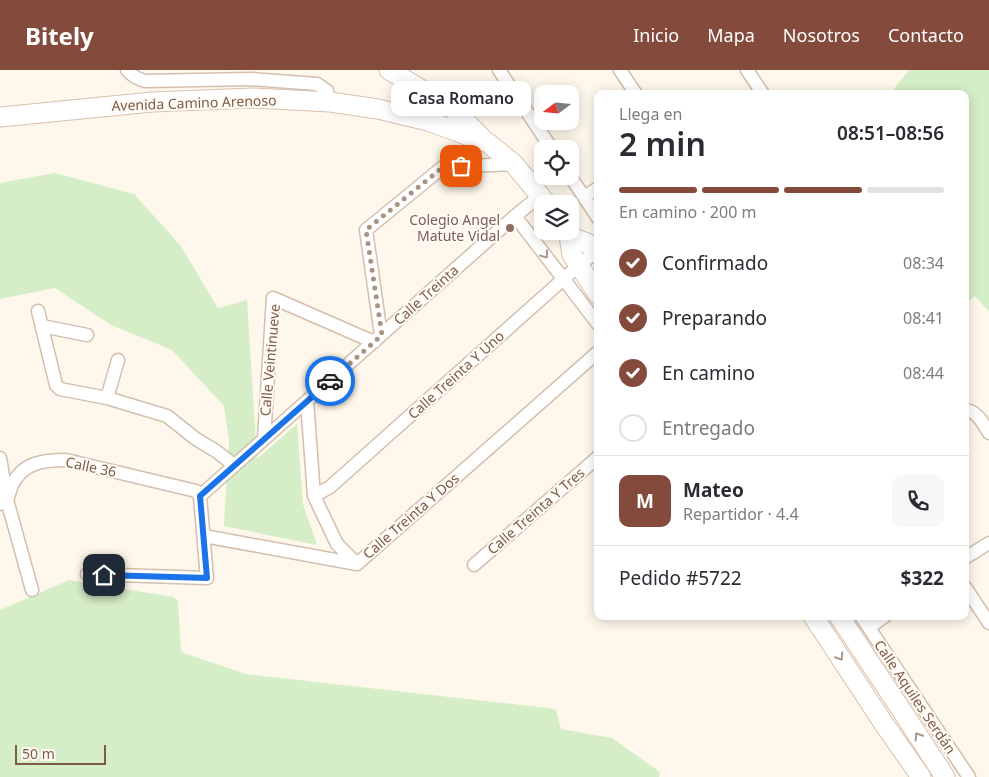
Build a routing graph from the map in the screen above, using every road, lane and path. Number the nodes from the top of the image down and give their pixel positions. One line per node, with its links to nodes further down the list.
1 (127, 70): 6 (street)
2 (389, 70): 12 (main road)
3 (499, 70): 11 (street)
4 (620, 70): 7 (street)
5 (747, 70): 8 (street)
6 (252, 74): 9 (street)
7 (633, 90)
8 (760, 90)
9 (330, 102): 10 (main road, Avenida Camino Arenoso); 12 (main road, Avenida Camino Arenoso)
10 (0, 117)
11 (546, 140)
12 (488, 143): 13 (main road, Avenida Camino Arenoso)
13 (514, 164): 16 (main road, Avenida Camino Arenoso); 32 (street)
14 (576, 185): 17 (street)
15 (594, 191): 17 (street)
16 (540, 195)
17 (584, 197): 19 (street)
18 (534, 206): 20 (street, Calle Treinta)
19 (594, 212)
20 (515, 216): 26 (street, one-way to 26); 32 (street, Calle Treinta)
21 (579, 239): 23 (main road)
22 (568, 240): 25 (main road)
23 (594, 250)
24 (594, 255): 25 (street, Calle Treinta Y Uno)
25 (578, 266): 26 (street, Calle Treinta Y Uno); 27 (main road)
26 (564, 280): 29 (street); 44 (street, Calle Treinta Y Uno)
27 (594, 288)
28 (38, 311): 30 (street)
29 (594, 319)
30 (42, 326): 31 (street); 35 (street)
31 (87, 335)
32 (378, 339): 36 (street, Calle Treinta); 39 (street, Calle Veintinueve)
33 (594, 356): 49 (street, Calle Treinta Y Dos)
34 (118, 360): 35 (street)
35 (108, 398): 42 (street)
36 (307, 401): 39 (street, Calle Treinta); 44 (street, Calle Treinta Y Dos)
37 (971, 412): 38 (street)
38 (989, 433)
39 (264, 439): 42 (street, Calle Treinta)
40 (0, 458): 45 (street)
41 (594, 460): 50 (street, Calle Treinta Y Tres)
42 (234, 465): 43 (street, Calle Treinta)
43 (200, 496): 45 (street, Calle 36); 46 (street)
44 (314, 496): 49 (street, Calle Treinta Y Dos)
45 (4, 502): 52 (street)
46 (204, 536): 49 (street); 51 (street)
47 (989, 543): 48 (street)
48 (969, 556)
49 (356, 564)
50 (474, 565)
51 (87, 574)
52 (32, 590)
53 (969, 592): 58 (street)
54 (816, 620): 60 (main road, one-way to 60)
55 (842, 620): 61 (main road, one-way to 55)
56 (864, 620): 59 (street, Calle Aquiles Serdán)
57 (880, 620): 59 (street)
58 (989, 623)
59 (869, 628): 62 (street, Calle Aquiles Serdán)
60 (921, 777)
61 (944, 777)
62 (969, 777)

